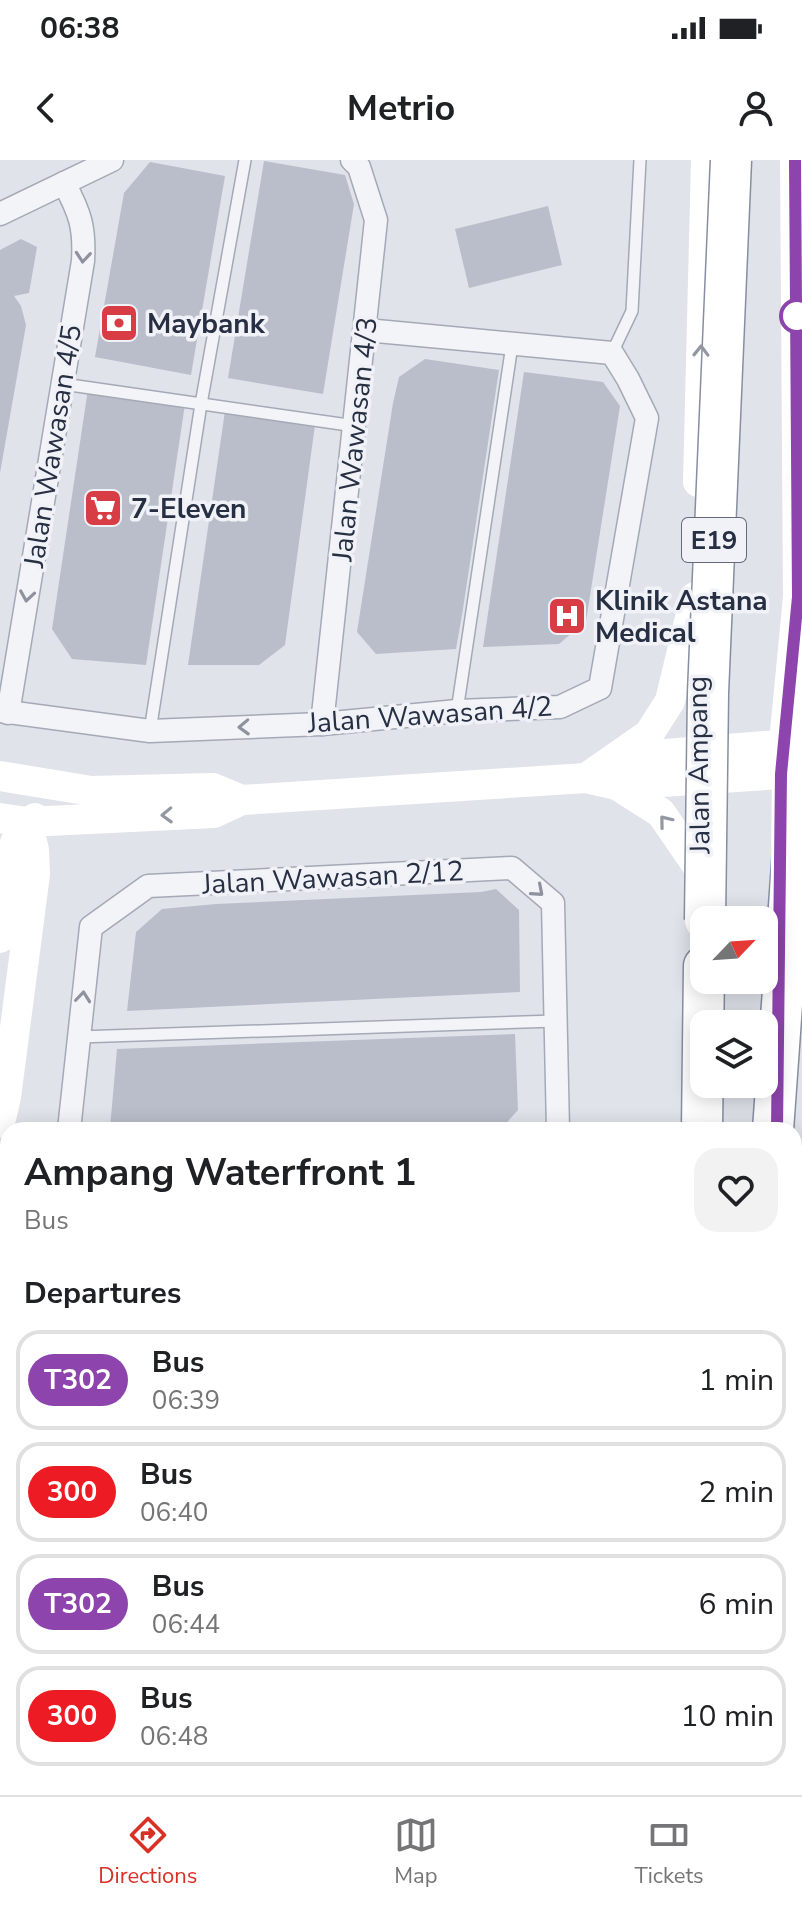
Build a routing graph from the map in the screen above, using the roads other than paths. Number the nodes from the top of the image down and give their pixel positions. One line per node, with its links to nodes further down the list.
1 (112, 160): 9 (street)
2 (245, 160): 18 (lane)
3 (640, 160): 15 (lane)
4 (706, 160): 20 (main road, Jalan Ampang, one-way to 4)
5 (731, 160): 37 (highway, E19, bridge)
6 (795, 160): 7 (street); 10 (main road)
7 (802, 161)
8 (359, 162): 13 (street, Jalan Wawasan 4/3)
9 (64, 183): 11 (street); 17 (street, Jalan Wawasan 4/5, one-way to 17)
10 (799, 208): 12 (main road)
11 (0, 214)
12 (800, 322): 16 (main road)
13 (366, 330): 14 (street); 19 (street, Jalan Wawasan 4/3)
14 (512, 345): 15 (street); 22 (lane)
15 (612, 353): 22 (street, Jalan Wawasan 4/2)
16 (800, 359): 21 (main road)
17 (63, 384): 18 (lane); 23 (street, Jalan Wawasan 4/5, one-way to 23)
18 (201, 404): 19 (lane); 25 (lane)
19 (355, 426): 24 (street, Jalan Wawasan 4/3)
20 (695, 597): 27 (main road, Jalan Ampang); 28 (main road)
21 (800, 604): 26 (main road)
22 (457, 711): 24 (street, Jalan Wawasan 4/2)
23 (4, 712): 25 (street, Jalan Wawasan 4/2)
24 (322, 724): 25 (street, Jalan Wawasan 4/2, one-way to 25)
25 (150, 731)
26 (794, 751): 27 (main road); 35 (main road); 47 (highway, bridge)
27 (698, 766): 28 (main road); 28 (main road); 36 (main road, Jalan Ampang)
28 (615, 772): 31 (main road); 36 (main road, one-way to 28)
29 (0, 776): 31 (main road)
30 (0, 801): 32 (main road)
31 (90, 804): 32 (main road); 34 (main road)
32 (13, 820): 34 (main road)
33 (802, 835): 35 (main road)
34 (15, 859): 38 (main road); 42 (main road)
35 (779, 861): 48 (main road)
36 (700, 870): 45 (main road, Jalan Ampang)
37 (705, 906)
38 (0, 938)
39 (704, 994): 46 (highway)
40 (556, 1021): 41 (lane); 41 (street, Jalan Wawasan 2/12, one-way to 40); 44 (street, Jalan Wawasan 2/12)
41 (79, 1037): 43 (street, Jalan Wawasan 2/12)
42 (0, 1122)
43 (70, 1122)
44 (558, 1122)
45 (693, 1122)
46 (702, 1122)
47 (775, 1122)
48 (775, 1122)

